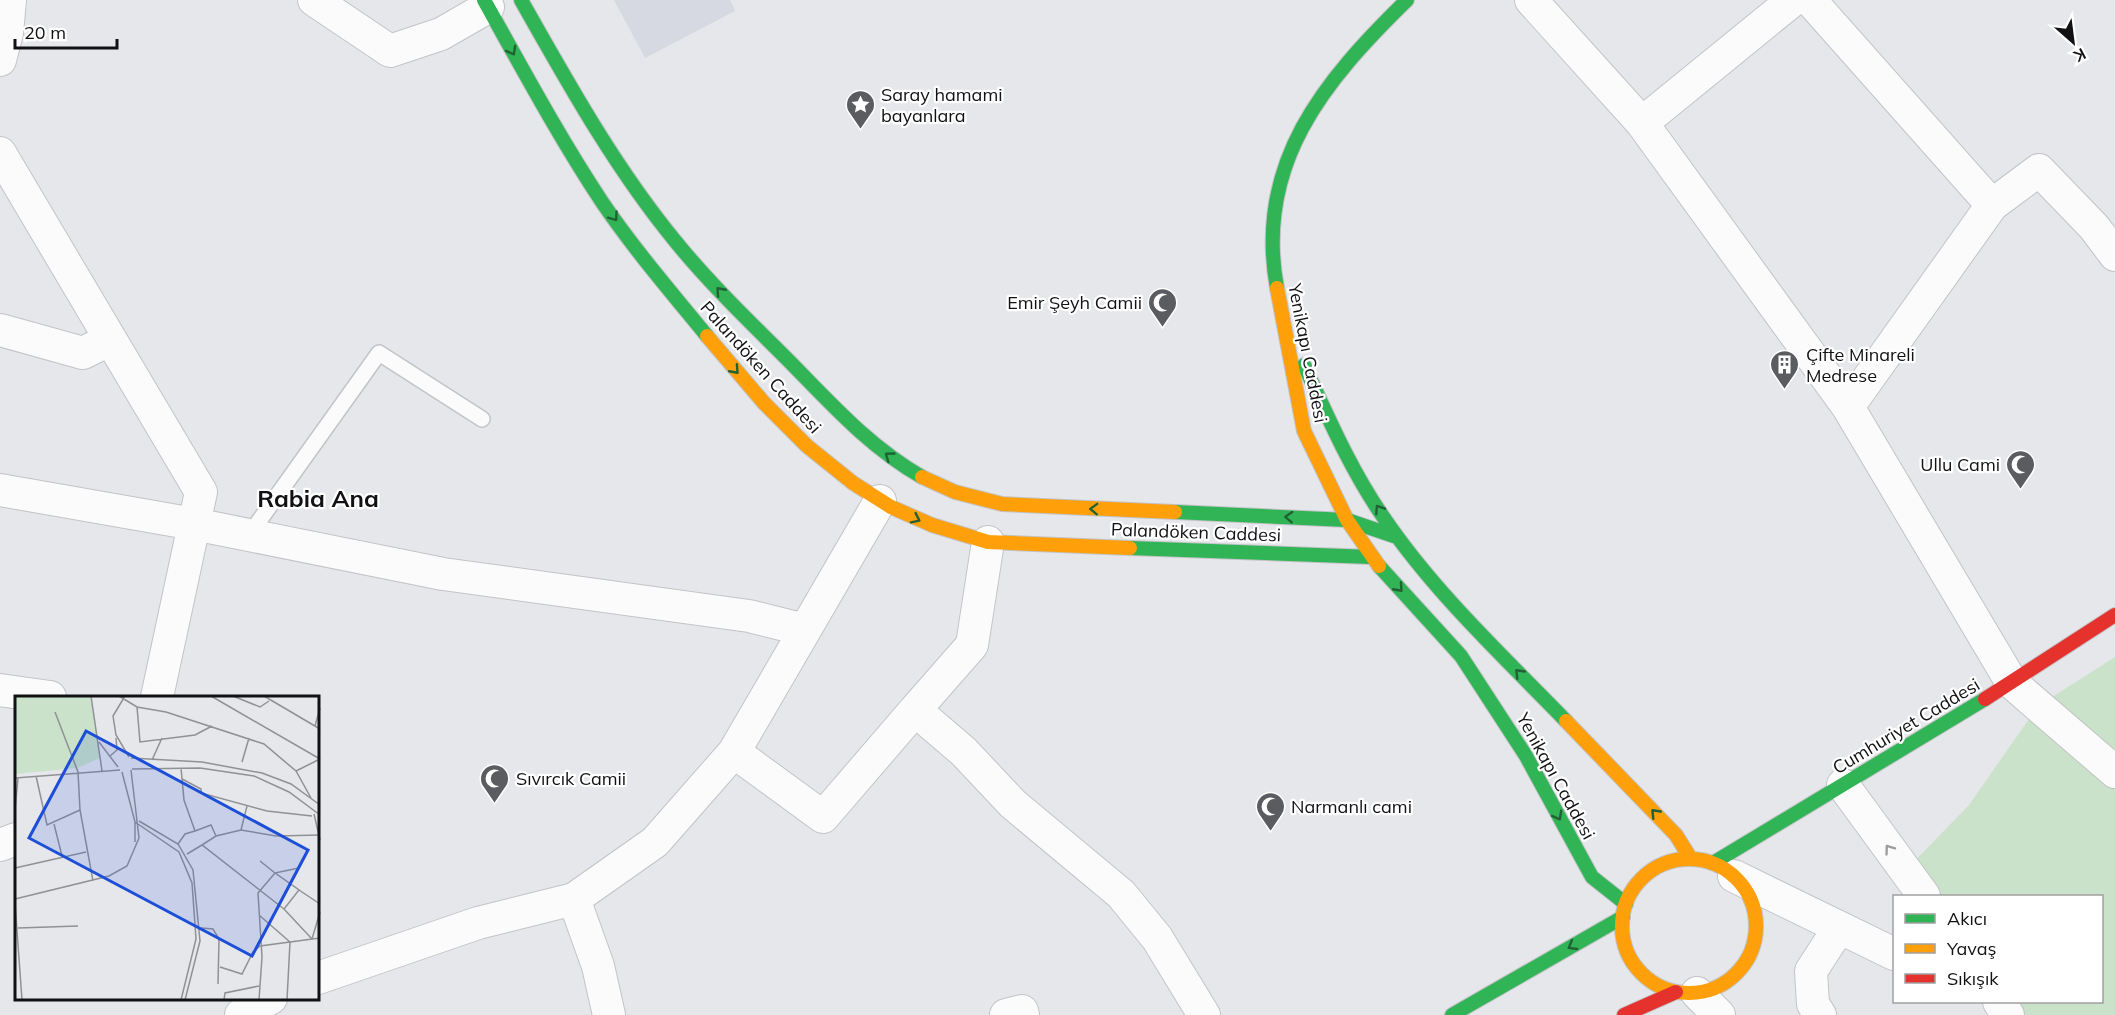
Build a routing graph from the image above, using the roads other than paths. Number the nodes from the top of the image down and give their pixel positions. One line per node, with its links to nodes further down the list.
1 (10, 0): 9 (street)
2 (314, 0): 8 (street)
3 (521, 0): 21 (street, Palandöken Caddesi, one-way to 3)
4 (1407, 0): 14 (street, Yenikapı Caddesi)
5 (1531, 0): 10 (street)
6 (1793, 0): 10 (street)
7 (1810, 0): 12 (street)
8 (486, 4): 20 (street, Palandöken Caddesi, one-way to 20)
9 (0, 60)
10 (1642, 123): 17 (street)
11 (0, 153): 16 (street)
12 (1992, 205): 13 (street); 17 (street)
13 (2115, 255)
14 (1283, 320): 21 (street, Yenikapı Caddesi); 24 (street, one-way to 14)
15 (0, 330): 16 (street)
16 (109, 339): 22 (street)
17 (1848, 407): 29 (street)
18 (482, 419): 23 (lane)
19 (0, 490): 22 (street)
20 (880, 501): 25 (street, Palandöken Caddesi, one-way to 25); 28 (street)
21 (1347, 520): 24 (street, Palandöken Caddesi); 26 (street, Yenikapı Caddesi)
22 (194, 524): 23 (street); 32 (street)
23 (249, 535): 28 (street)
24 (1397, 537): 39 (street, one-way to 24)
25 (988, 542): 26 (street, Palandöken Caddesi); 33 (street)
26 (1371, 557): 43 (street, Yenikapı Caddesi, one-way to 43)
27 (2115, 615): 29 (street, Cumhuriyet Caddesi)
28 (805, 630): 34 (street)
29 (2013, 684): 35 (street); 36 (street, Cumhuriyet Caddesi)
30 (0, 690): 31 (street)
31 (43, 696)
32 (157, 696)
33 (915, 710): 34 (street); 53 (street)
34 (734, 752): 42 (street)
35 (2115, 772)
36 (1843, 785): 40 (street, Cumhuriyet Caddesi); 41 (street, one-way to 36)
37 (15, 839): 38 (street)
38 (0, 844)
39 (1691, 859): 40 (street); 43 (street)
40 (1724, 870): 44 (street); 47 (street)
41 (1923, 895)
42 (574, 899): 46 (street); 50 (street)
43 (1624, 911): 47 (street); 54 (street, one-way to 54)
44 (1839, 928): 45 (street); 57 (street)
45 (1893, 954)
46 (320, 977)
47 (1686, 993): 55 (street); 56 (street)
48 (269, 1000): 49 (street)
49 (241, 1015)
50 (609, 1015)
51 (1005, 1015): 52 (street)
52 (1023, 1015)
53 (1204, 1015)
54 (1452, 1015)
55 (1624, 1015)
56 (1719, 1015)
57 (1820, 1015)

